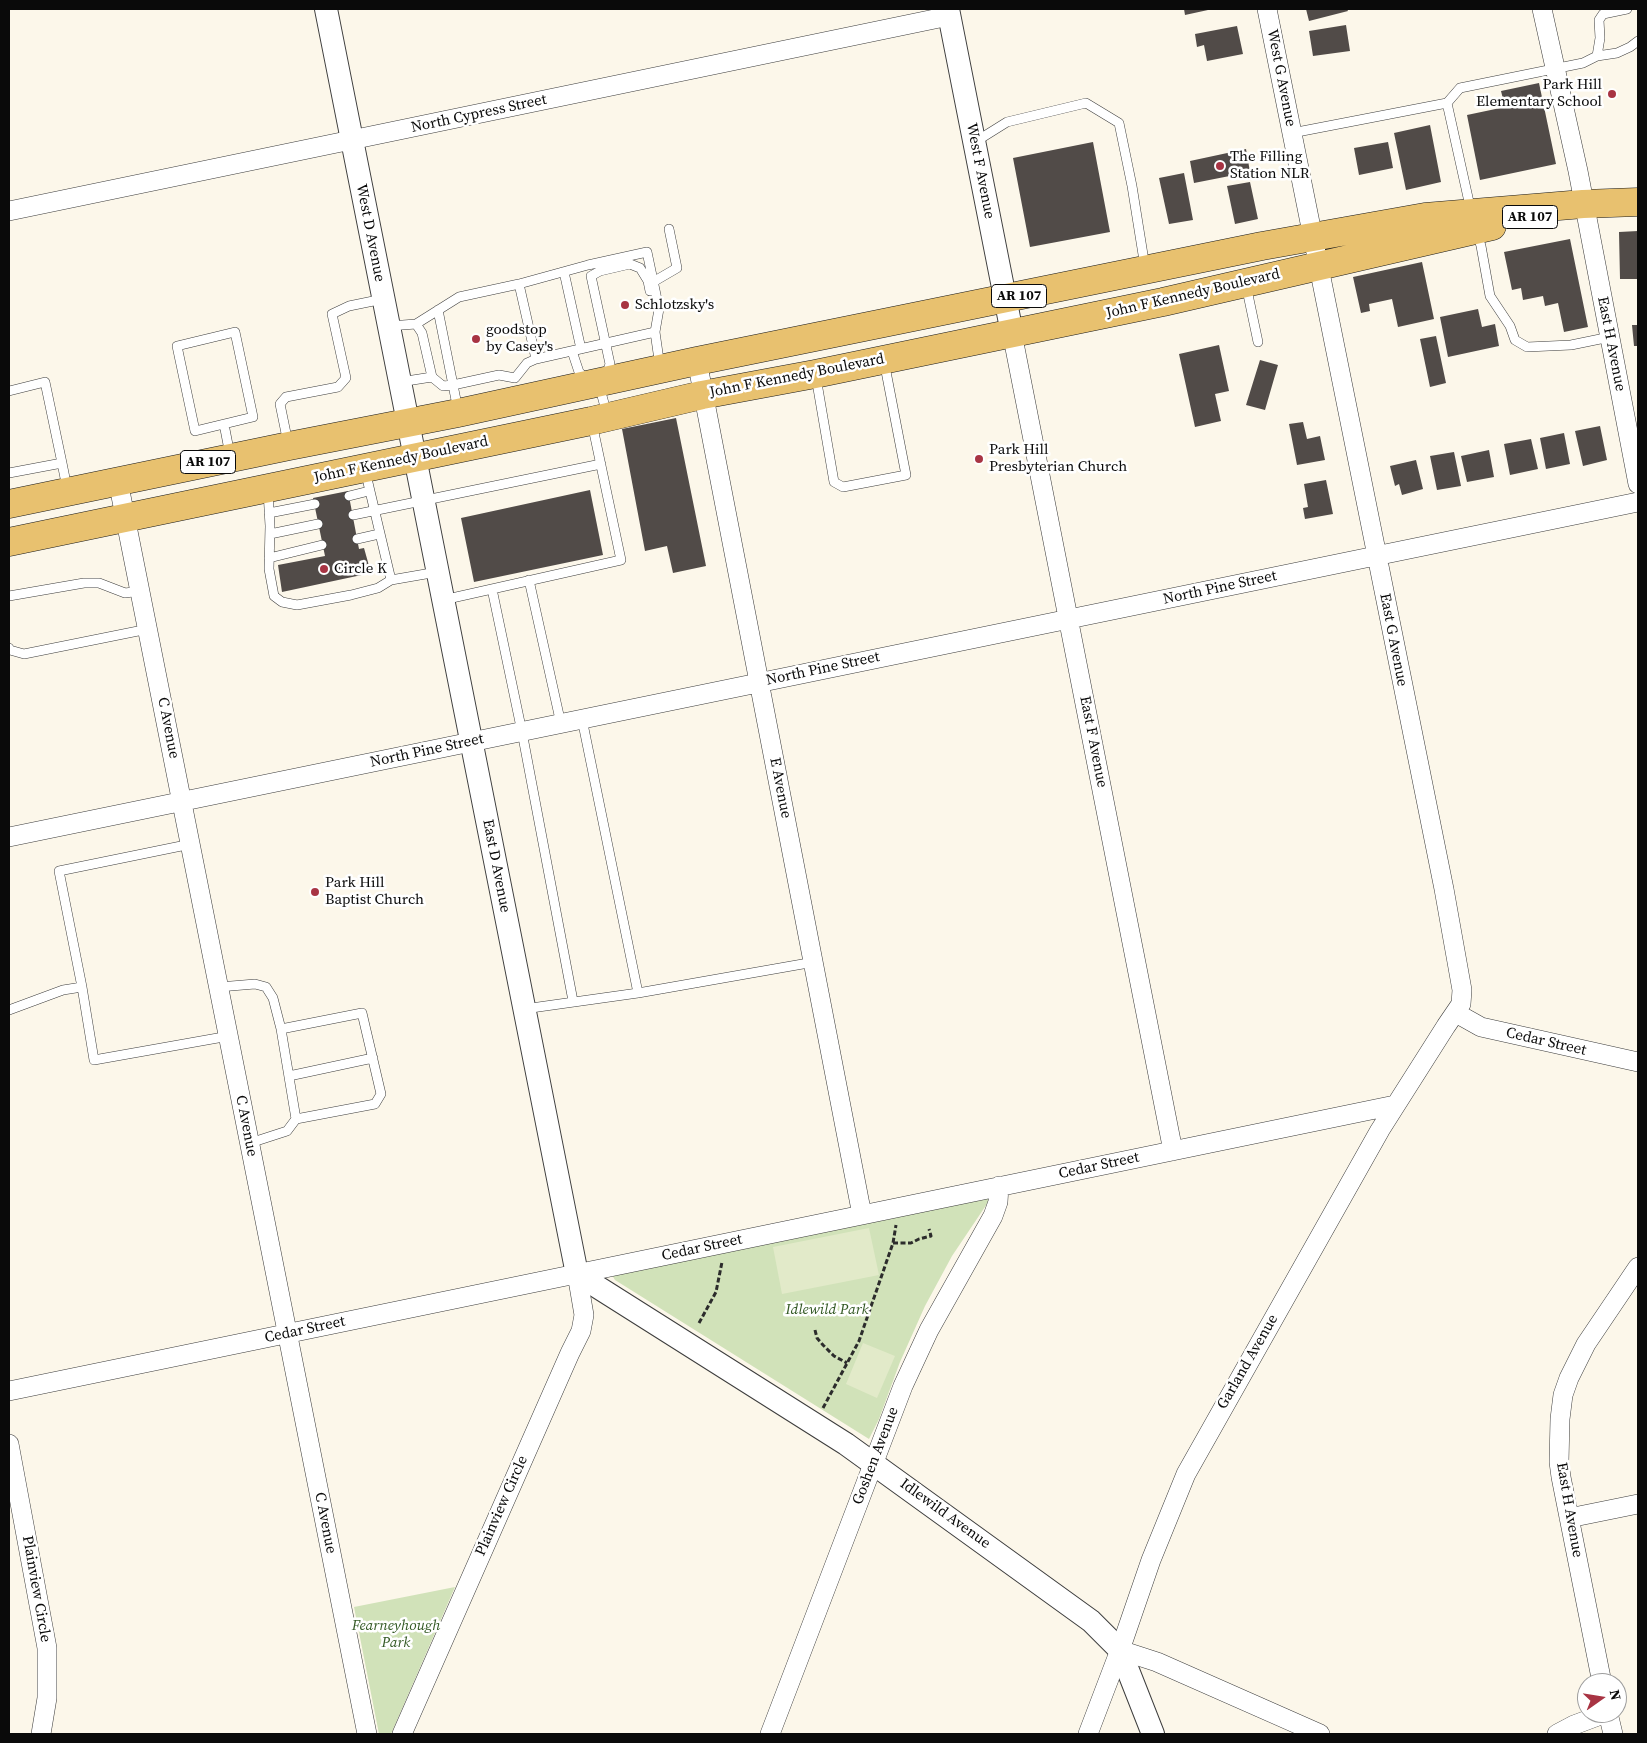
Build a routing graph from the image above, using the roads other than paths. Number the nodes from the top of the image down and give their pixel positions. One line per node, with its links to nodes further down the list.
1 (326, 9): 12 (street, West D Avenue)
2 (1267, 9): 11 (street, West G Avenue)
3 (1542, 9): 9 (street, East H Avenue)
4 (1627, 9): 8 (lane)
5 (948, 12): 12 (street, North Cypress Street); 13 (street, West F Avenue)
6 (1638, 40): 7 (lane)
7 (1634, 48): 8 (lane)
8 (1596, 56): 9 (lane)
9 (1554, 68): 10 (lane); 15 (street, East H Avenue)
10 (1447, 103): 11 (lane); 17 (lane)
11 (1292, 133): 19 (street, West G Avenue)
12 (352, 140): 16 (street, North Cypress Street); 26 (street, West D Avenue)
13 (974, 142): 21 (lane); 27 (street, West F Avenue)
14 (1638, 202): 15 (main road, John F Kennedy Boulevard / AR 107)
15 (1583, 204): 17 (main road, John F Kennedy Boulevard / AR 107); 34 (street, East H Avenue)
16 (9, 211)
17 (1474, 222): 19 (main road, John F Kennedy Boulevard / AR 107); 20 (main road, John F Kennedy Boulevard / AR 107); 34 (lane)
18 (669, 229): 23 (lane)
19 (1313, 238): 20 (street, West G Avenue); 21 (main road, John F Kennedy Boulevard / AR 107)
20 (1319, 266): 24 (main road, John F Kennedy Boulevard / AR 107); 79 (street, East G Avenue)
21 (1145, 270): 27 (main road, John F Kennedy Boulevard / AR 107)
22 (564, 272): 23 (lane); 25 (lane); 37 (lane)
23 (654, 282): 28 (lane)
24 (1245, 283): 33 (main road, John F Kennedy Boulevard / AR 107); 35 (lane)
25 (519, 284): 29 (lane); 38 (lane)
26 (383, 299): 31 (street, West D Avenue); 54 (lane)
27 (1005, 299): 33 (street, West F Avenue); 40 (main road, John F Kennedy Boulevard / AR 107)
28 (659, 309): 32 (lane); 36 (lane)
29 (438, 310): 30 (lane); 46 (lane)
30 (416, 324): 31 (lane); 43 (lane)
31 (389, 326): 44 (street, West D Avenue)
32 (655, 332): 36 (lane); 41 (lane)
33 (1012, 333): 39 (main road, John F Kennedy Boulevard / AR 107); 88 (street, East F Avenue)
34 (1610, 337): 62 (street, East H Avenue)
35 (1258, 342)
36 (604, 344): 37 (lane); 45 (lane)
37 (577, 350): 38 (lane); 45 (lane)
38 (536, 358): 47 (lane)
39 (884, 360): 42 (main road, John F Kennedy Boulevard / AR 107); 42 (lane)
40 (697, 361): 41 (main road, John F Kennedy Boulevard / AR 107); 49 (street, E Avenue)
41 (660, 370): 45 (main road, John F Kennedy Boulevard / AR 107)
42 (815, 374): 49 (main road, John F Kennedy Boulevard / AR 107)
43 (432, 377): 44 (lane); 46 (lane)
44 (400, 382): 52 (street, West D Avenue)
45 (598, 382): 47 (main road, John F Kennedy Boulevard / AR 107); 51 (lane)
46 (453, 385): 47 (lane); 50 (lane)
47 (519, 388): 50 (main road, John F Kennedy Boulevard / AR 107)
48 (9, 391): 57 (lane)
49 (702, 395): 51 (main road, John F Kennedy Boulevard / AR 107); 91 (street, E Avenue)
50 (458, 413): 52 (main road, John F Kennedy Boulevard / AR 107)
51 (600, 419): 55 (main road, John F Kennedy Boulevard / AR 107); 58 (lane)
52 (408, 422): 54 (main road, John F Kennedy Boulevard / AR 107); 55 (street, West D Avenue)
53 (224, 424): 53 (lane); 56 (lane)
54 (289, 446): 56 (main road, John F Kennedy Boulevard / AR 107)
55 (415, 457): 60 (main road, John F Kennedy Boulevard / AR 107); 66 (street, East D Avenue)
56 (231, 458): 61 (main road, John F Kennedy Boulevard / AR 107)
57 (62, 463): 59 (lane); 63 (lane)
58 (601, 464): 66 (lane); 83 (lane)
59 (9, 473)
60 (367, 480): 64 (lane); 65 (main road, John F Kennedy Boulevard / AR 107); 70 (lane)
61 (118, 481): 63 (main road, John F Kennedy Boulevard / AR 107); 72 (street, C Avenue)
62 (1638, 484)
63 (68, 492): 68 (main road, John F Kennedy Boulevard / AR 107)
64 (349, 496)
65 (269, 500): 69 (lane); 72 (main road, John F Kennedy Boulevard / AR 107); 74 (lane)
66 (423, 501): 70 (lane); 81 (street, East D Avenue)
67 (1638, 502): 79 (street, North Pine Street)
68 (9, 504)
69 (314, 504)
70 (374, 511): 71 (lane); 75 (lane)
71 (352, 515)
72 (126, 517): 77 (main road, John F Kennedy Boulevard / AR 107); 85 (street, C Avenue)
73 (318, 524): 74 (lane)
74 (270, 534): 80 (lane)
75 (379, 534): 76 (lane); 82 (lane)
76 (357, 539)
77 (9, 542)
78 (322, 545): 80 (lane)
79 (1376, 556): 88 (street, North Pine Street); 106 (street, East G Avenue)
80 (269, 558): 82 (lane)
81 (437, 572): 82 (lane); 87 (street, East D Avenue)
82 (391, 580)
83 (529, 580): 84 (lane); 93 (lane)
84 (492, 589): 87 (lane); 94 (lane)
85 (140, 592): 86 (lane); 89 (street, C Avenue)
86 (9, 596)
87 (443, 600): 95 (street, East D Avenue)
88 (1068, 619): 91 (street, North Pine Street); 115 (street, East F Avenue)
89 (148, 629): 90 (lane); 96 (street, C Avenue)
90 (9, 648)
91 (760, 682): 92 (street, North Pine Street); 99 (street, E Avenue)
92 (582, 719): 93 (street, North Pine Street); 102 (lane)
93 (560, 724): 94 (street, North Pine Street)
94 (522, 732): 95 (street, North Pine Street); 103 (lane)
95 (471, 742): 96 (street, North Pine Street); 104 (street, East D Avenue)
96 (183, 802): 97 (street, North Pine Street); 98 (street, C Avenue)
97 (9, 837)
98 (191, 844): 100 (lane); 101 (street, C Avenue)
99 (814, 962): 102 (lane); 117 (street, E Avenue)
100 (82, 987): 105 (lane); 108 (lane)
101 (219, 987): 107 (lane); 108 (street, C Avenue)
102 (638, 993): 103 (lane)
103 (573, 1001): 104 (lane)
104 (524, 1009): 119 (street, East D Avenue)
105 (9, 1010)
106 (1456, 1013): 110 (street, Cedar Street); 112 (street, Garland Avenue)
107 (281, 1029): 109 (lane); 111 (lane)
108 (229, 1036): 114 (street, C Avenue)
109 (373, 1058): 111 (lane); 113 (lane)
110 (1638, 1062)
111 (289, 1076): 113 (lane)
112 (1395, 1105): 115 (street, Cedar Street); 126 (street, Garland Avenue)
113 (296, 1119): 114 (lane)
114 (250, 1143): 120 (street, C Avenue)
115 (1173, 1151): 116 (street, Cedar Street)
116 (1000, 1186): 117 (street, Cedar Street); 123 (street, Goshen Avenue)
117 (862, 1215): 119 (street, Cedar Street)
118 (1638, 1267): 125 (street, East H Avenue)
119 (577, 1274): 120 (street, Cedar Street); 123 (street, Idlewild Avenue); 131 (street, Plainview Circle)
120 (287, 1333): 121 (street, Cedar Street); 130 (street, C Avenue)
121 (9, 1391)
122 (9, 1444): 129 (street, Plainview Circle)
123 (873, 1462): 126 (street, Idlewild Avenue); 132 (street, Goshen Avenue)
124 (1638, 1504): 125 (street)
125 (1569, 1518): 127 (street, East H Avenue)
126 (1120, 1650): 133 (street, Garland Avenue); 134 (street); 135 (street, Idlewild Avenue)
127 (1600, 1673)
128 (1580, 1723): 136 (street)
129 (40, 1734)
130 (367, 1734)
131 (402, 1734)
132 (770, 1734)
133 (1088, 1734)
134 (1153, 1734)
135 (1320, 1734)
136 (1557, 1734)

